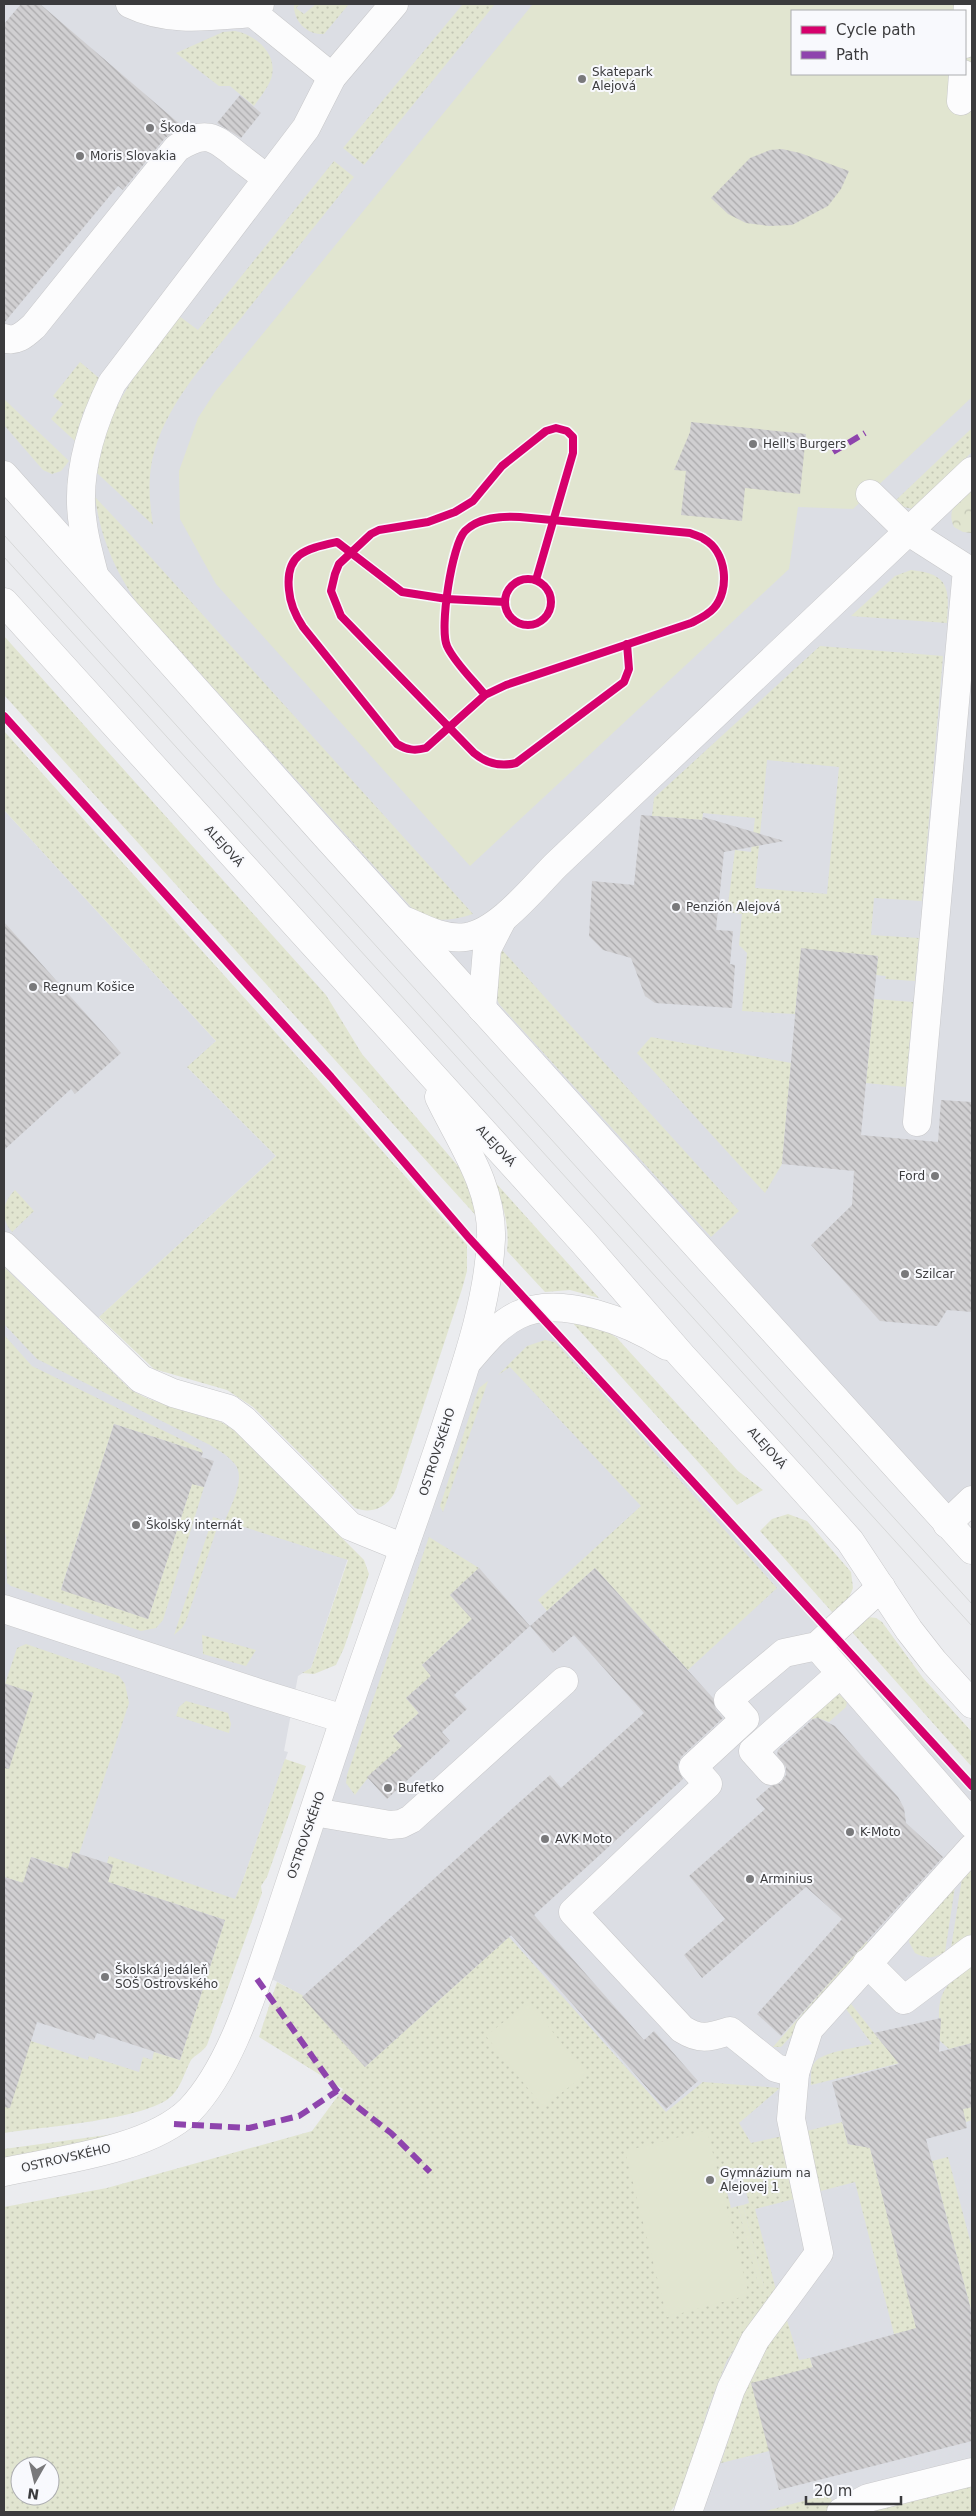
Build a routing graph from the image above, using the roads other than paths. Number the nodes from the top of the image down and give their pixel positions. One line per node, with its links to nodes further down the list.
1 (130, 4): 5 (street)
2 (394, 4): 8 (street)
3 (968, 4): 6 (street)
4 (251, 7): 5 (street); 8 (street)
5 (189, 10)
6 (966, 31)
7 (963, 75): 9 (street)
8 (332, 77): 10 (street)
9 (961, 101)
10 (267, 179): 11 (street); 16 (street)
11 (4, 338)
12 (972, 471): 15 (street)
13 (4, 475): 16 (street)
14 (870, 494): 15 (street)
15 (908, 532): 19 (street); 22 (street)
16 (95, 578): 18 (street)
17 (4, 602): 21 (street, ALEJOVÁ)
18 (402, 920): 19 (street); 20 (street)
19 (502, 920): 20 (street)
20 (482, 1009): 27 (street)
21 (425, 1070): 24 (street, ALEJOVÁ); 25 (street, OSTROVSKÉHO)
22 (917, 1122)
23 (4, 1246): 28 (street)
24 (682, 1356): 25 (street); 30 (street, ALEJOVÁ)
25 (466, 1363): 28 (street, OSTROVSKÉHO)
26 (972, 1500): 27 (street)
27 (948, 1524): 29 (street)
28 (404, 1548): 36 (street, OSTROVSKÉHO)
29 (972, 1550)
30 (882, 1587): 32 (street); 35 (street, ALEJOVÁ)
31 (4, 1609): 36 (street)
32 (817, 1646): 33 (street); 43 (street)
33 (840, 1674): 37 (street); 39 (street)
34 (564, 1681): 38 (street)
35 (972, 1704)
36 (344, 1719): 38 (street, OSTROVSKÉHO)
37 (771, 1771)
38 (314, 1812): 44 (street, OSTROVSKÉHO)
39 (972, 1824)
40 (972, 1848): 42 (street)
41 (972, 1949): 42 (street)
42 (867, 1963): 43 (street)
43 (794, 2073): 46 (street)
44 (4, 2172)
45 (972, 2472): 47 (street)
46 (689, 2511)
47 (841, 2512)

